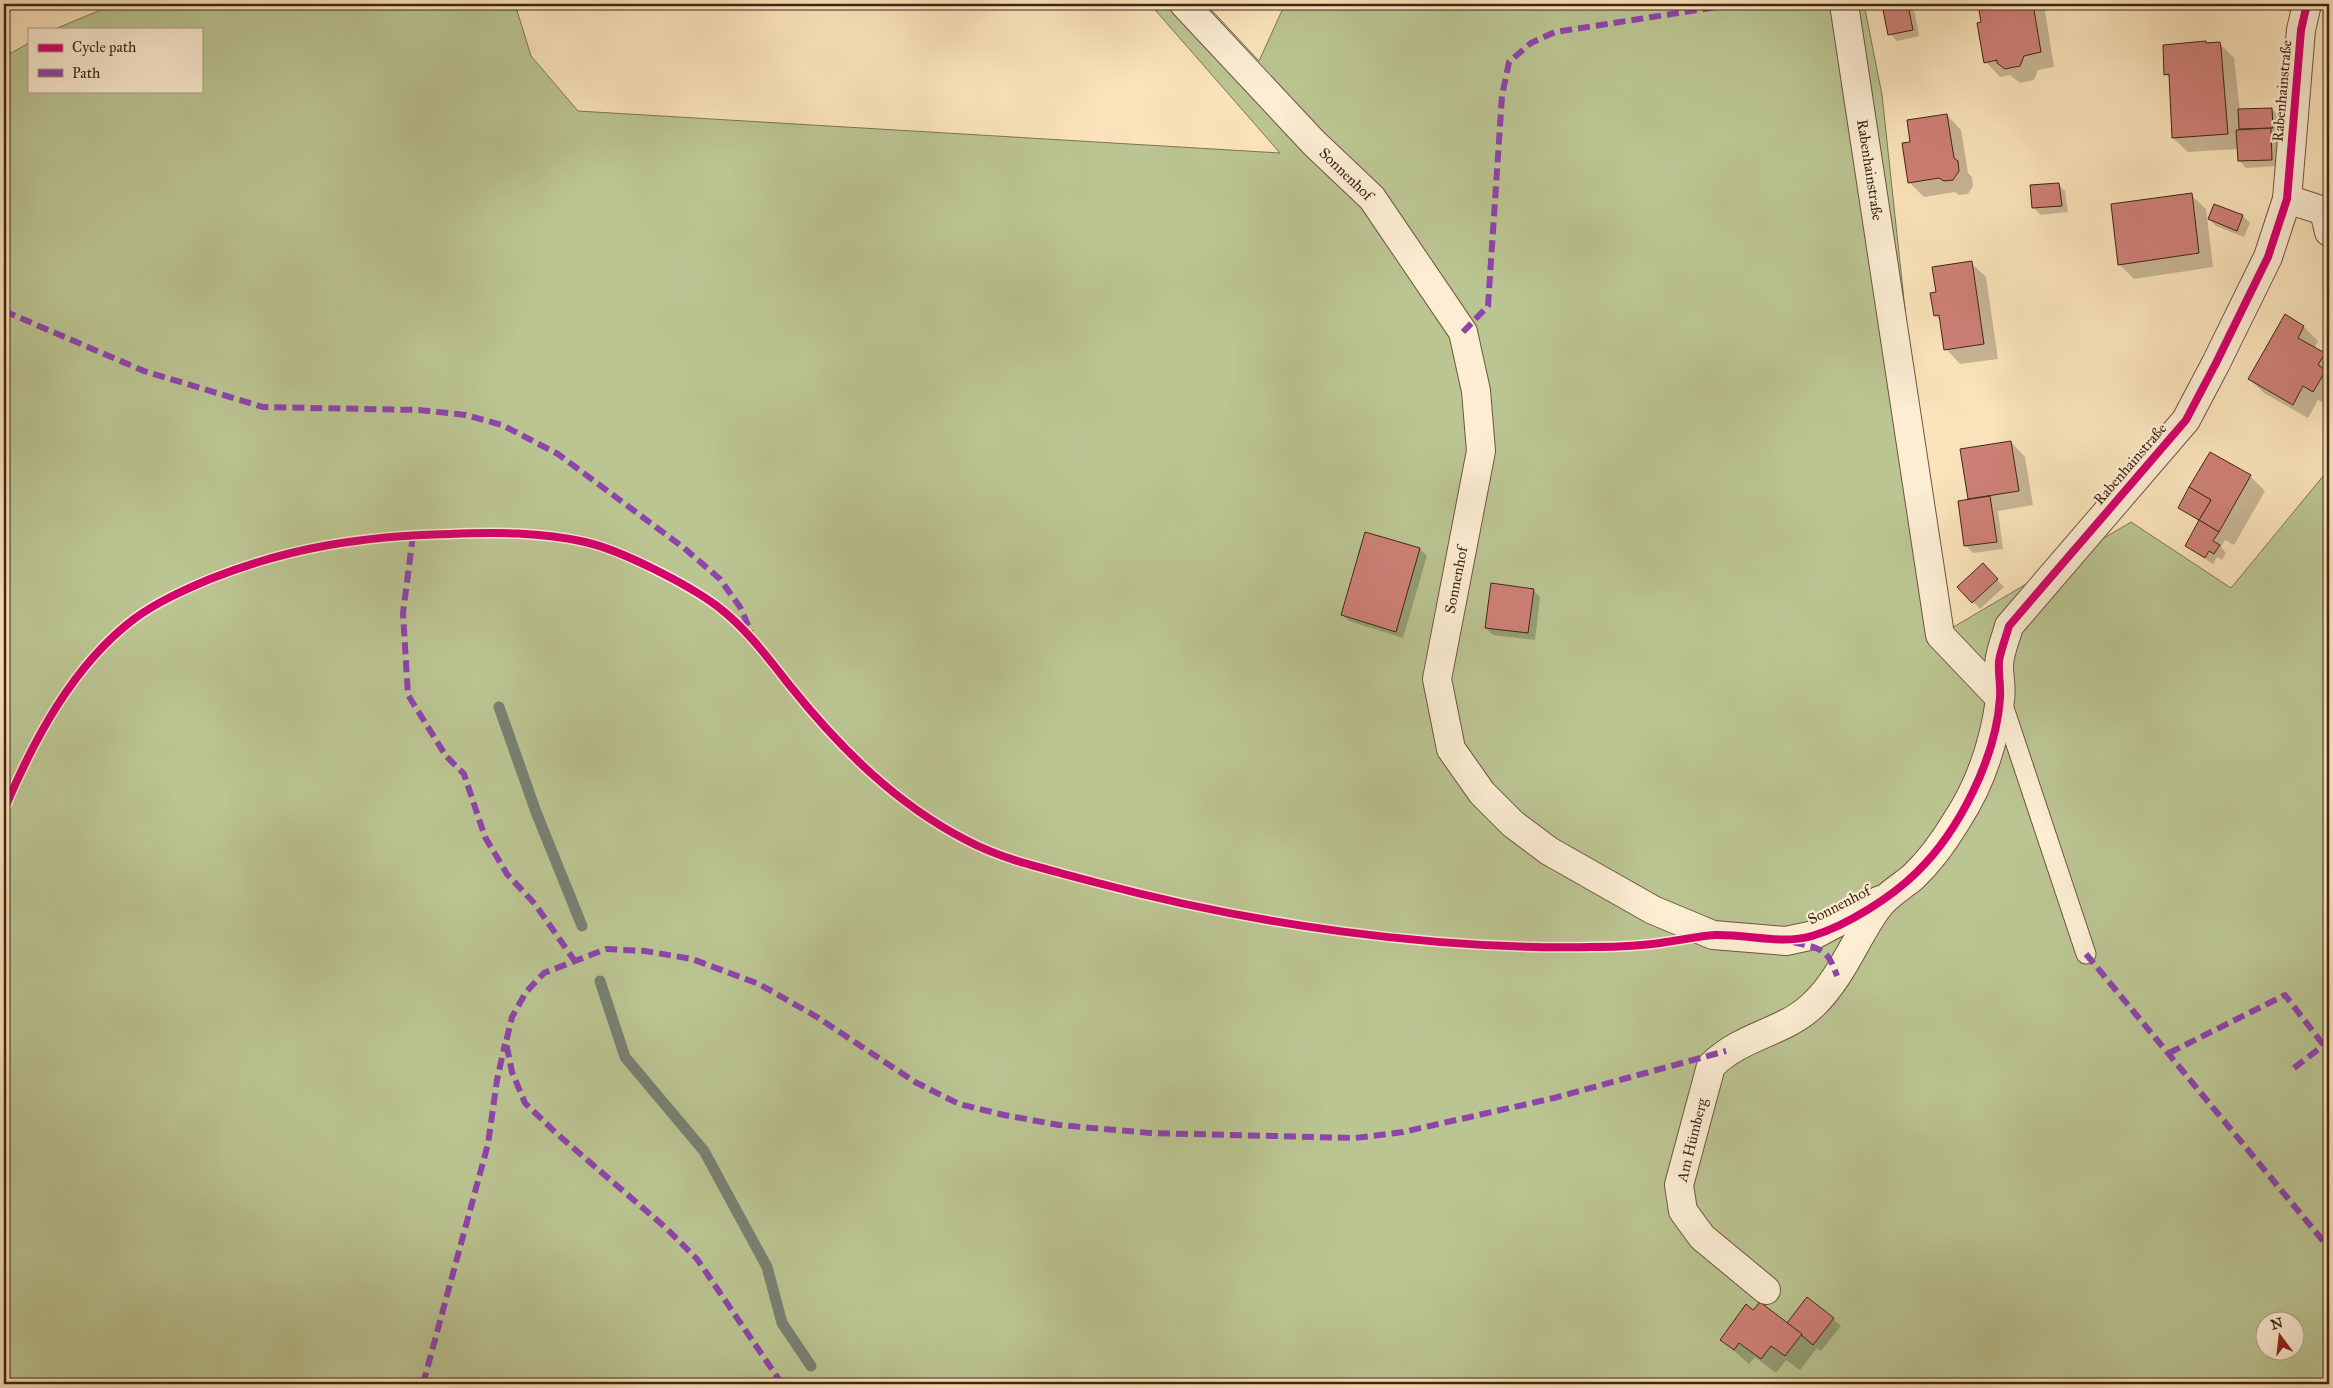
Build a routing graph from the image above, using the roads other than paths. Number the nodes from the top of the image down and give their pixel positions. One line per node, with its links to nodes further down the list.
1 (1184, 4): 7 (street, Sonnenhof)
2 (1844, 4): 6 (street, Rabenhainstraße)
3 (2307, 4): 4 (street, Rabenhainstraße)
4 (2287, 199): 5 (street); 6 (street, Rabenhainstraße)
5 (2329, 232)
6 (2000, 698): 7 (street, Rabenhainstraße); 8 (lane)
7 (1888, 896): 9 (street, Rabenhainstraße)
8 (2086, 954)
9 (1726, 1051): 10 (street, Am Hümberg)
10 (1766, 1290)

